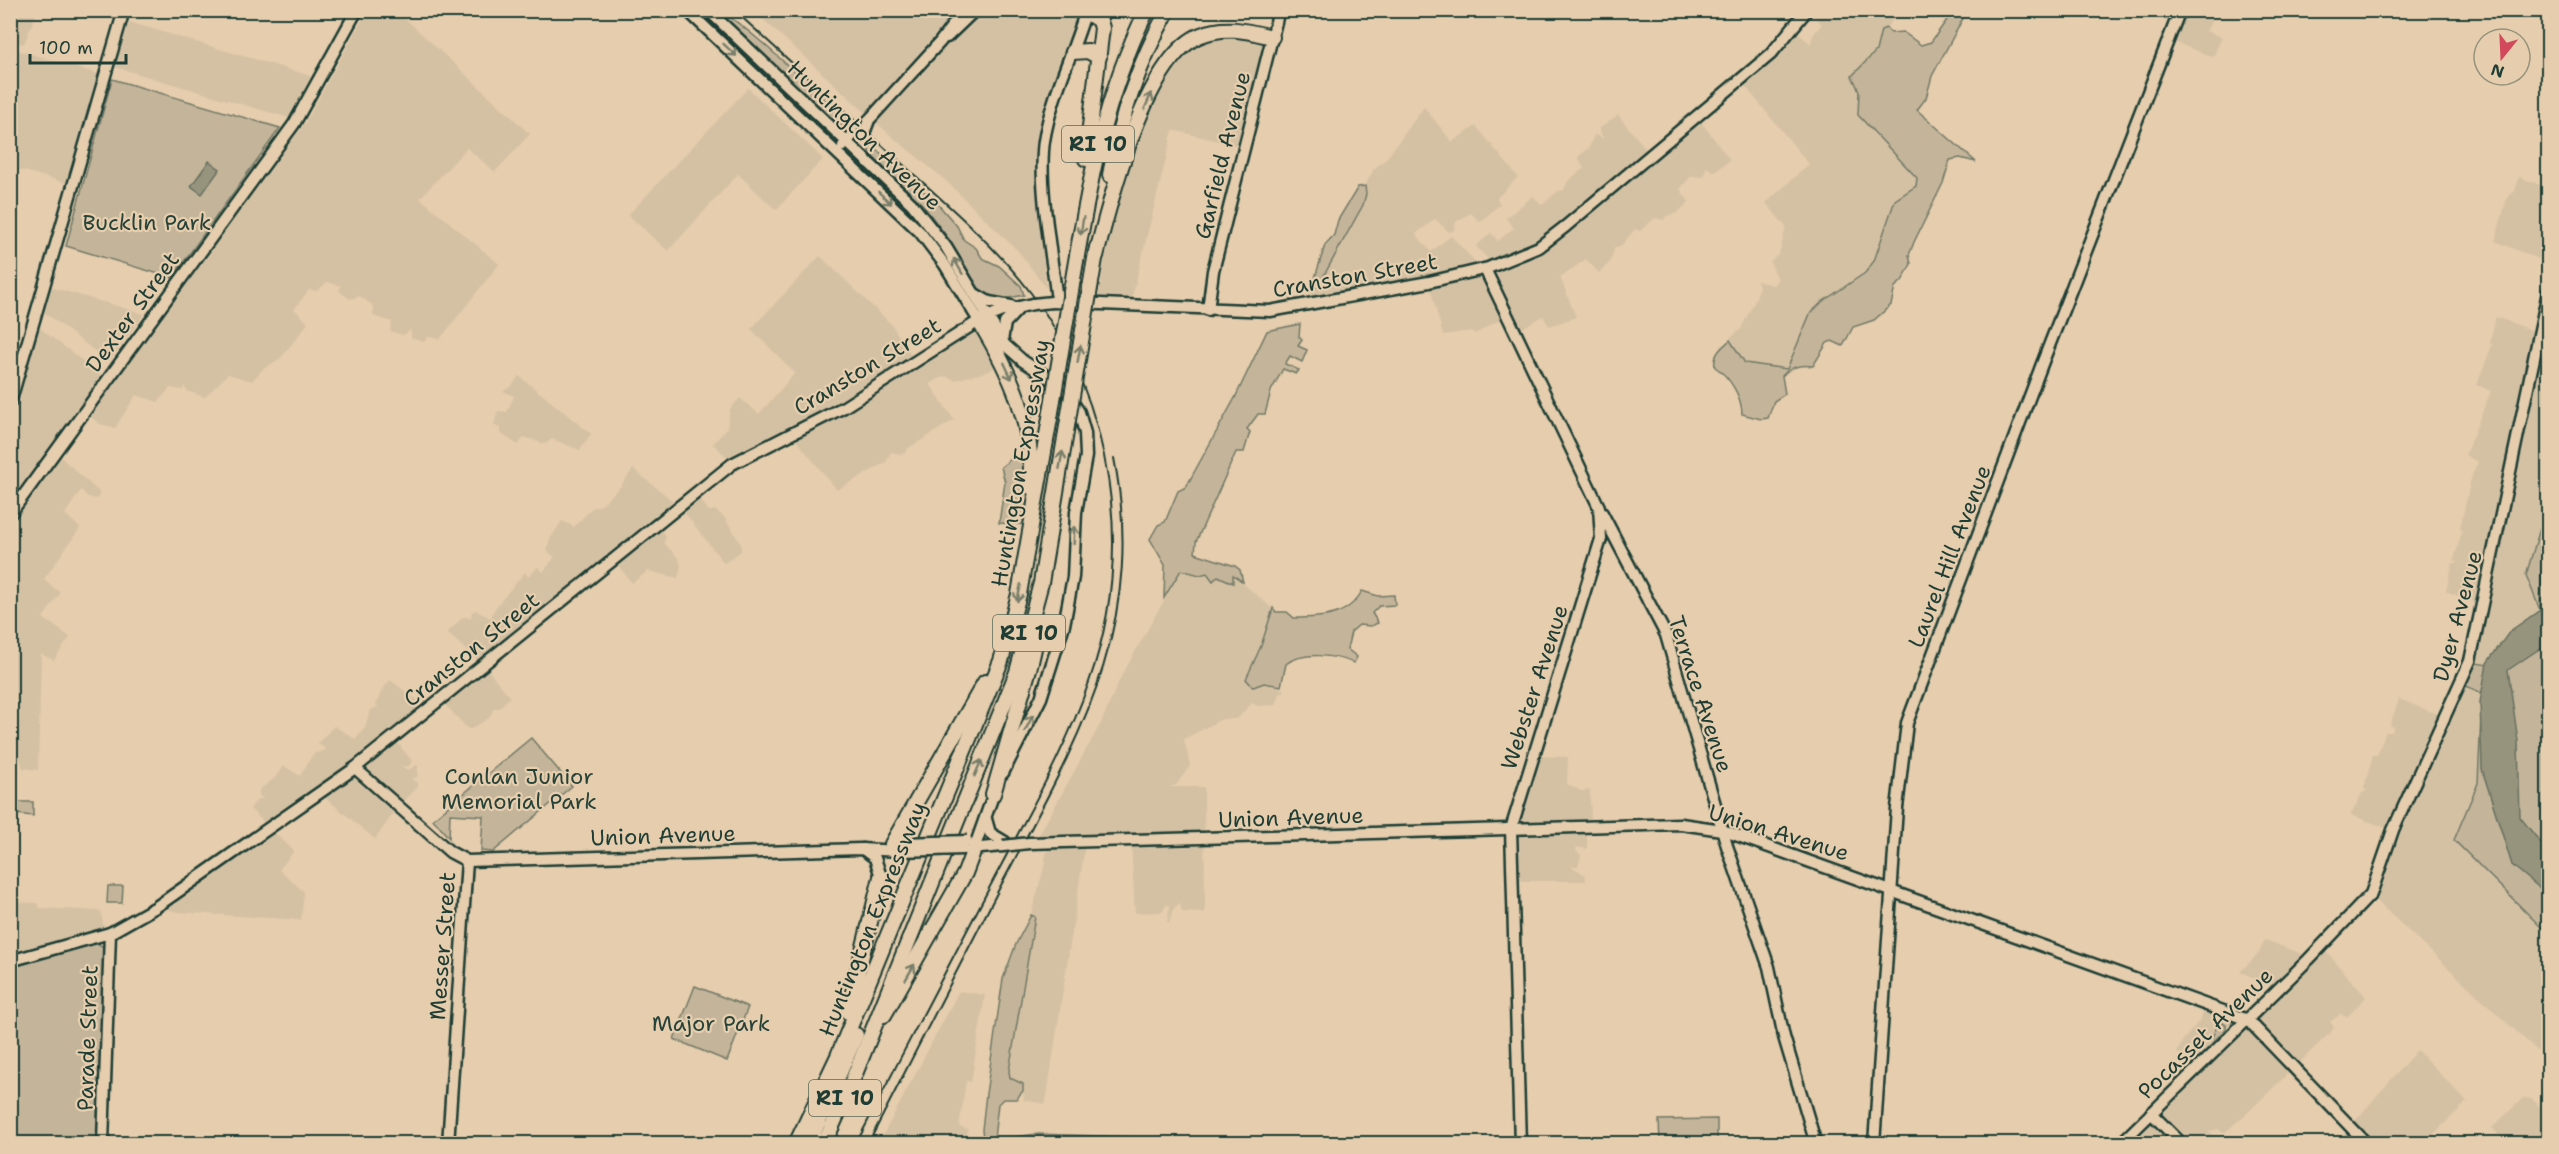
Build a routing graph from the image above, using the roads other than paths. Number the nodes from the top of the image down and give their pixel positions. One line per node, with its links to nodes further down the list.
1 (124, 10): 31 (main road)
2 (357, 10): 34 (main road, Dexter Street)
3 (687, 10): 20 (main road, Huntington Avenue, one-way to 20)
4 (708, 10): 17 (main road, Huntington Avenue)
5 (964, 10): 14 (main road)
6 (975, 10): 14 (main road)
7 (1147, 10): 21 (highway, Huntington Expressway / RI 10)
8 (1168, 10): 22 (highway, Huntington Expressway / RI 10)
9 (1279, 10): 13 (main road, Garfield Avenue)
10 (1808, 10): 23 (main road, Cranston Street)
11 (2180, 10): 48 (main road, Laurel Hill Avenue)
12 (1085, 11): 15 (main road); 16 (highway)
13 (1272, 37): 22 (highway, one-way to 13); 28 (main road, Garfield Avenue)
14 (940, 42): 18 (main road, bridge)
15 (1073, 52): 16 (highway); 26 (main road)
16 (1099, 57): 21 (highway)
17 (830, 126): 18 (main road); 19 (main road, Huntington Avenue)
18 (860, 133): 19 (main road)
19 (849, 144): 20 (main road); 24 (main road, Huntington Avenue, one-way to 19)
20 (840, 154): 29 (main road, Huntington Avenue, one-way to 29)
21 (1086, 196): 35 (highway, Huntington Expressway / RI 10, one-way to 35, bridge)
22 (1096, 256): 32 (highway, Huntington Expressway / RI 10, one-way to 22, bridge)
23 (1485, 269): 28 (main road, Cranston Street); 33 (main road, Webster Avenue)
24 (973, 292): 27 (main road); 29 (main road, Huntington Avenue)
25 (2548, 292): 51 (main road, Dyer Avenue)
26 (1054, 301): 27 (main road, Cranston Street, bridge); 28 (main road, Cranston Street)
27 (1020, 307): 29 (main road, Cranston Street); 30 (main road)
28 (1208, 310)
29 (982, 319): 30 (main road, Huntington Avenue); 35 (highway, one-way to 35); 37 (main road, Cranston Street)
30 (1002, 342): 38 (main road, Huntington Avenue, one-way to 30)
31 (10, 403)
32 (1056, 492): 38 (highway); 54 (highway, Huntington Expressway / RI 10, one-way to 32)
33 (1599, 507): 40 (main road, Webster Avenue); 41 (main road, Terrace Avenue)
34 (10, 514)
35 (1024, 571): 36 (highway, Huntington Expressway / RI 10, one-way to 36)
36 (1014, 616): 44 (highway); 50 (highway, Huntington Expressway / RI 10)
37 (355, 768): 46 (main road, Messer Street); 49 (main road, Cranston Street)
38 (993, 794): 39 (main road, Huntington Avenue)
39 (986, 814): 42 (main road); 43 (main road, Huntington Avenue)
40 (1511, 829): 41 (main road, Union Avenue); 42 (main road, Union Avenue, bridge); 63 (main road, Webster Avenue)
41 (1722, 830): 48 (main road, Union Avenue); 64 (main road, Terrace Avenue)
42 (1004, 844): 43 (main road, Union Avenue)
43 (970, 845): 44 (main road, Union Avenue, bridge); 54 (highway, one-way to 43)
44 (896, 847): 45 (main road, Union Avenue); 47 (main road)
45 (860, 849): 46 (main road, Union Avenue); 47 (main road)
46 (467, 861): 58 (main road, Messer Street)
47 (881, 877): 55 (highway)
48 (1892, 890): 53 (main road, Union Avenue); 65 (main road, Laurel Hill Avenue)
49 (110, 933): 52 (main road, Cranston Street); 57 (main road, Parade Street)
50 (887, 939): 55 (highway, Huntington Expressway / RI 10); 60 (highway)
51 (2317, 951): 53 (main road, Pocasset Avenue)
52 (10, 961)
53 (2248, 1020): 56 (main road, Pocasset Avenue); 68 (main road, Union Avenue)
54 (866, 1045): 61 (highway, Huntington Expressway / RI 10); 62 (highway)
55 (824, 1088): 59 (highway, Huntington Expressway / RI 10)
56 (2151, 1113): 66 (main road, Pocasset Avenue); 67 (main road)
57 (103, 1143)
58 (448, 1143)
59 (796, 1143)
60 (809, 1143)
61 (824, 1143)
62 (834, 1143)
63 (1520, 1143)
64 (1816, 1143)
65 (1874, 1143)
66 (2120, 1143)
67 (2182, 1143)
68 (2367, 1143)

